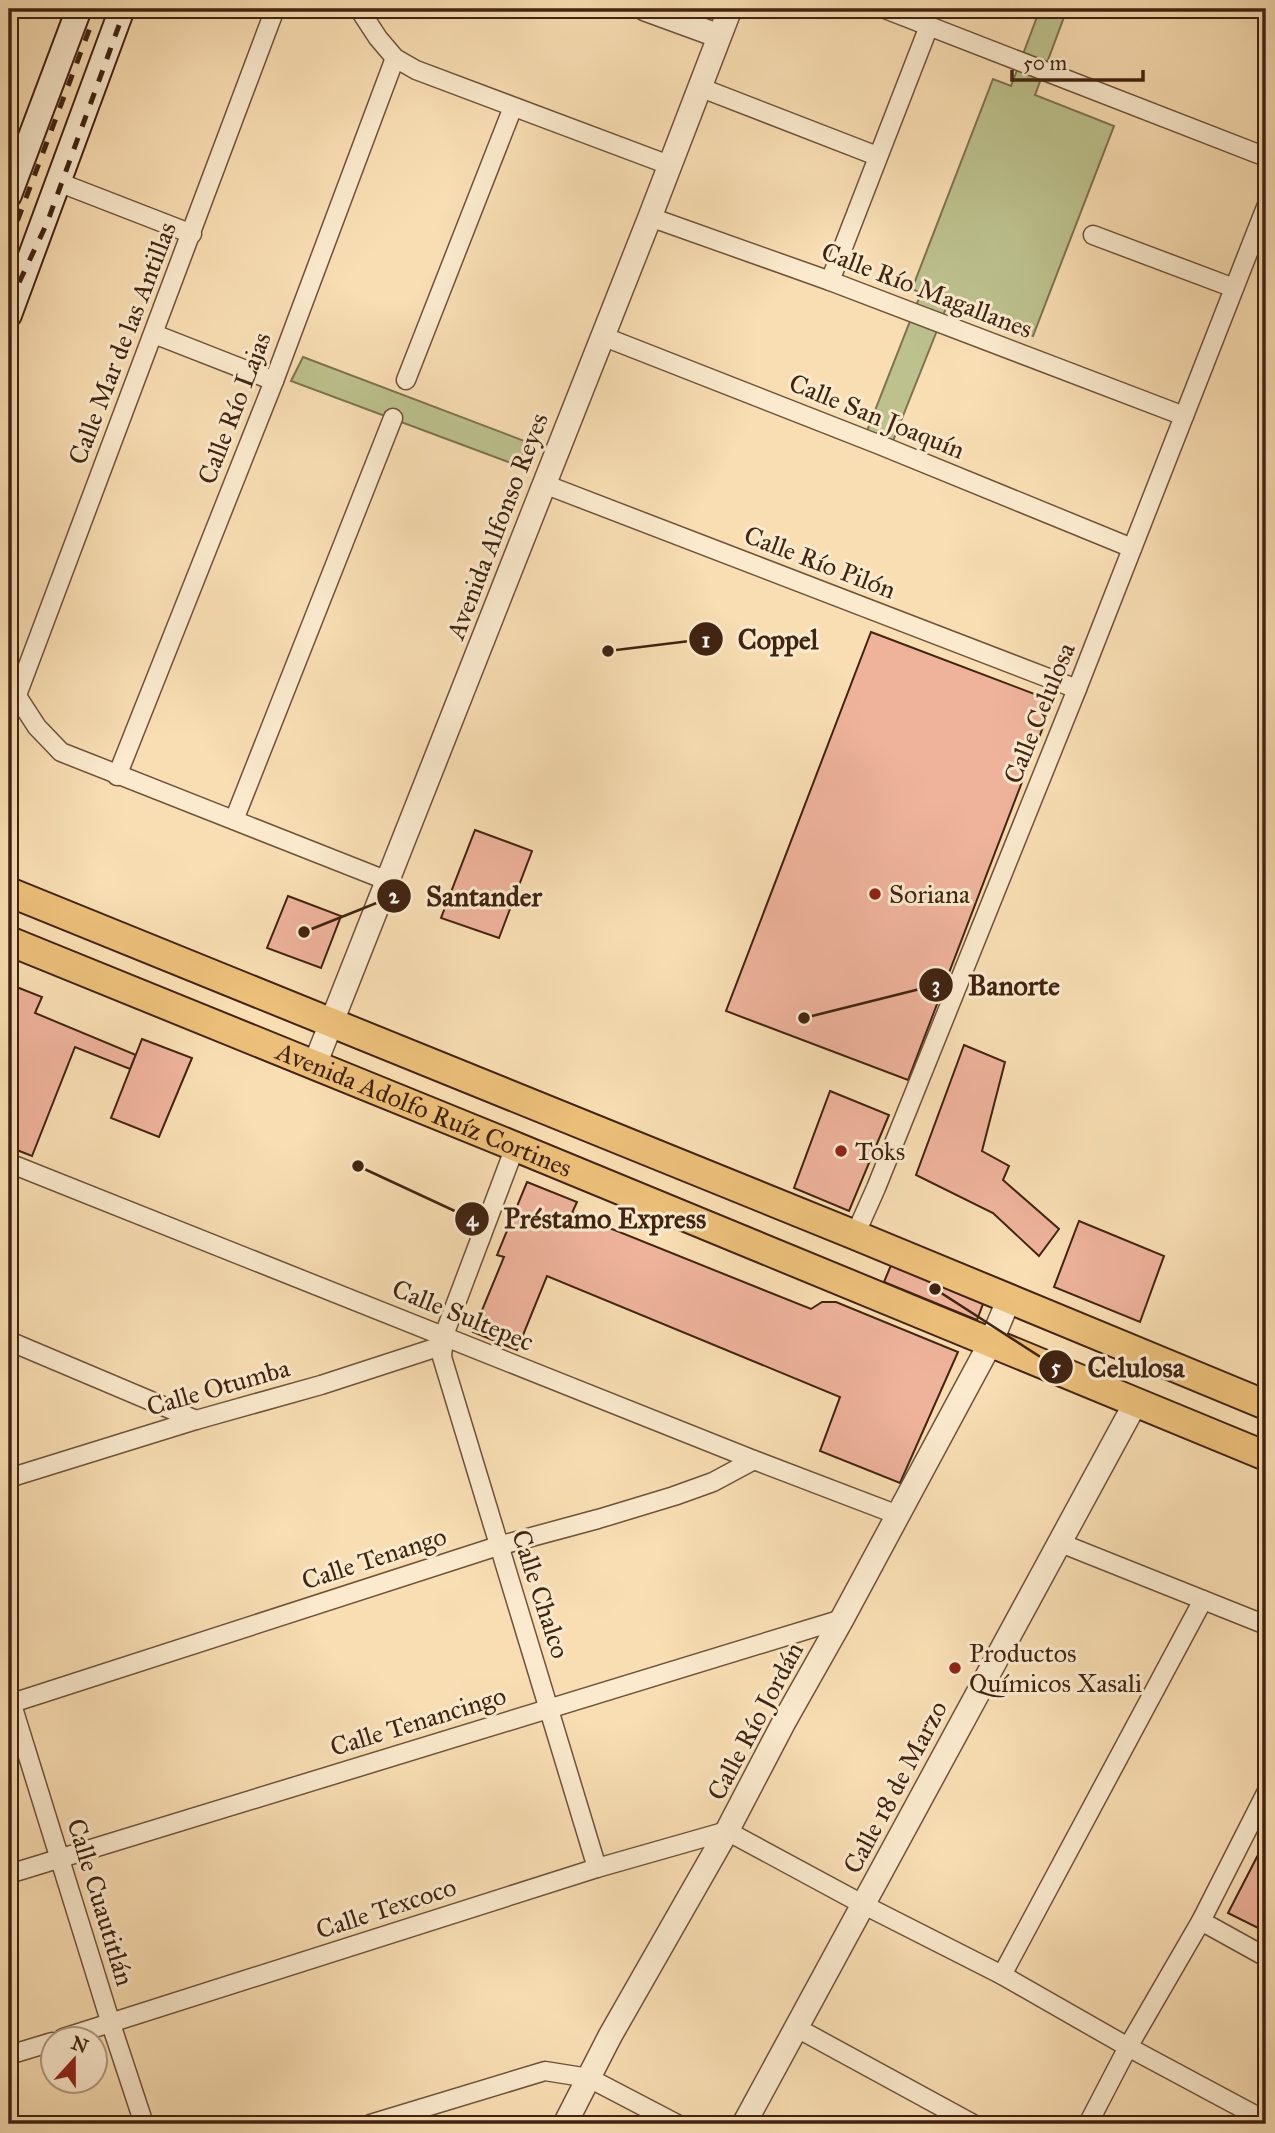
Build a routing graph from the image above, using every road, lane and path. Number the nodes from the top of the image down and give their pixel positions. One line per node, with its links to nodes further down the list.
1 (79, 9): 16 (main road)
2 (122, 9): 17 (main road)
3 (275, 9): 21 (street, Calle Mar de las Antillas)
4 (359, 9): 10 (street)
5 (645, 9): 9 (street)
6 (730, 9): 9 (street, Avenida Alfonso Reyes)
7 (885, 9): 8 (street)
8 (929, 26): 13 (street); 14 (street)
9 (719, 36): 11 (street, Avenida Alfonso Reyes)
10 (395, 58): 12 (street); 29 (street, Calle Río Lajas)
11 (699, 87): 13 (street); 15 (street, Avenida Alfonso Reyes)
12 (513, 107): 15 (street); 28 (street)
13 (877, 156): 23 (street)
14 (1266, 157)
15 (669, 164): 20 (street, Avenida Alfonso Reyes)
16 (14, 168): 18 (main road)
17 (58, 182): 21 (street); 25 (main road)
18 (9, 195)
19 (1266, 207): 24 (street, Calle Celulosa)
20 (650, 217): 23 (street, Calle Río Magallanes); 27 (street, Avenida Alfonso Reyes)
21 (192, 234): 26 (street, Calle Mar de las Antillas)
22 (1093, 235): 24 (street)
23 (830, 281): 30 (street, Calle Río Magallanes)
24 (1234, 288): 30 (street, Calle Celulosa)
25 (9, 315)
26 (154, 334): 29 (street); 35 (street, Calle Mar de las Antillas)
27 (602, 336): 32 (street, Avenida Alfonso Reyes); 33 (street, Calle San Joaquín)
28 (406, 380)
29 (274, 381): 36 (street, Calle Río Lajas)
30 (1184, 416): 33 (street, Calle Celulosa)
31 (393, 418): 37 (street)
32 (544, 484): 34 (street, Calle Río Pilón); 38 (street, Avenida Alfonso Reyes)
33 (1132, 548): 34 (street, Calle Celulosa)
34 (1077, 689): 45 (street, Calle Celulosa)
35 (13, 690): 36 (street)
36 (117, 776): 37 (street)
37 (234, 820): 38 (street)
38 (388, 881): 41 (street, Avenida Alfonso Reyes)
39 (9, 892): 41 (main road, Avenida Adolfo Ruíz Cortines)
40 (9, 941): 42 (main road, Avenida Adolfo Ruíz Cortines)
41 (330, 1023): 42 (street, Avenida Alfonso Reyes); 45 (main road, Avenida Adolfo Ruíz Cortines)
42 (315, 1064): 43 (main road, Avenida Adolfo Ruíz Cortines)
43 (515, 1147): 48 (street); 49 (main road, Avenida Adolfo Ruíz Cortines)
44 (9, 1163): 48 (street, Calle Sultepec)
45 (855, 1235): 46 (main road, Avenida Adolfo Ruíz Cortines)
46 (1009, 1299): 49 (street, Calle Río Jordán); 51 (main road, Avenida Adolfo Ruíz Cortines)
47 (9, 1341): 52 (street)
48 (442, 1341): 52 (street, Calle Otumba); 54 (street, Calle Sultepec); 58 (street, Calle Chalco)
49 (991, 1342): 50 (main road, Avenida Adolfo Ruíz Cortines); 56 (street, Calle Río Jordán)
50 (1136, 1402): 53 (main road, Avenida Adolfo Ruíz Cortines); 57 (street, Calle 18 de Marzo)
51 (1266, 1405)
52 (196, 1420): 55 (street, Calle Otumba)
53 (1266, 1456)
54 (754, 1460): 56 (street, Calle Sultepec); 58 (street, Calle Tenango)
55 (9, 1478)
56 (898, 1515): 60 (street, Calle Río Jordán)
57 (1058, 1542): 59 (street); 69 (street, Calle 18 de Marzo)
58 (498, 1546): 62 (street, Calle Tenango); 63 (street, Calle Chalco)
59 (1203, 1600): 61 (street); 72 (street)
60 (842, 1619): 63 (street, Calle Tenancingo); 65 (street, Calle Río Jordán)
61 (1266, 1625)
62 (10, 1701): 66 (street, Calle Cuautitlán)
63 (550, 1709): 66 (street, Calle Tenancingo); 67 (street, Calle Chalco)
64 (1266, 1793): 70 (street)
65 (727, 1831): 67 (street, Calle Texcoco); 69 (street); 79 (street, Calle Río Jordán)
66 (61, 1857): 68 (street, Calle Tenancingo); 73 (street, Calle Cuautitlán)
67 (597, 1868): 73 (street, Calle Texcoco)
68 (9, 1874)
69 (864, 1905): 72 (street); 75 (street, Calle 18 de Marzo)
70 (1201, 1921): 71 (street); 77 (street)
71 (1266, 1956)
72 (1002, 1975): 77 (street)
73 (111, 2024): 74 (street, Calle Texcoco); 81 (street, Calle Cuautitlán)
74 (108, 2025)
75 (797, 2028): 85 (street, Calle 18 de Marzo); 86 (street)
76 (38, 2046): 78 (street)
77 (1128, 2047): 80 (street); 87 (street)
78 (9, 2055)
79 (589, 2078): 82 (street); 83 (street, Calle Río Jordán); 84 (street)
80 (1266, 2121)
81 (145, 2124)
82 (370, 2124)
83 (565, 2124)
84 (677, 2124)
85 (744, 2124)
86 (973, 2124)
87 (1088, 2124)

